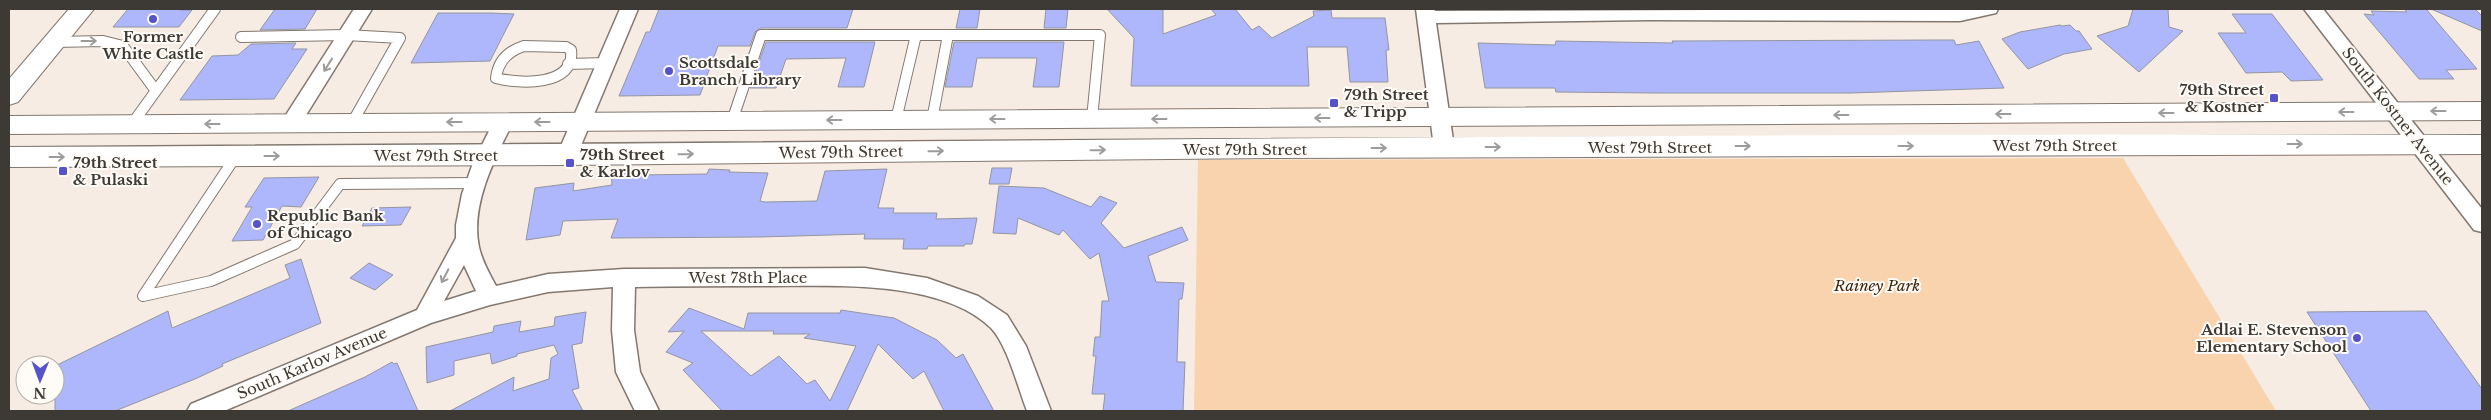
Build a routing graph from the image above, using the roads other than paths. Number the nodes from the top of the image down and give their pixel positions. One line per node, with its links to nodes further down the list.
1 (82, 9): 14 (main road)
2 (215, 9): 17 (lane)
3 (363, 9): 10 (street)
4 (629, 9): 16 (street)
5 (1989, 9): 8 (street)
6 (2313, 9): 20 (street, South Kostner Avenue)
7 (1649, 12): 8 (street); 9 (street)
8 (1870, 12)
9 (1426, 13): 21 (street)
10 (346, 35): 13 (lane); 28 (street, one-way to 28); 29 (lane)
11 (916, 35): 12 (lane); 23 (lane); 25 (lane)
12 (948, 35): 22 (lane); 24 (lane)
13 (241, 37)
14 (54, 42): 17 (lane, one-way to 17); 18 (main road)
15 (568, 64): 15 (lane); 16 (lane)
16 (606, 64): 27 (street)
17 (156, 91): 30 (lane)
18 (9, 96)
19 (2482, 111): 20 (main road, West 79th Street, one-way to 20)
20 (2394, 112): 21 (main road, West 79th Street, one-way to 21); 32 (street, South Kostner Avenue)
21 (1440, 117): 22 (main road, West 79th Street, one-way to 22); 34 (street)
22 (1092, 119): 24 (main road, West 79th Street, one-way to 24)
23 (896, 120): 24 (main road, West 79th Street); 25 (main road, West 79th Street, one-way to 25)
24 (932, 120)
25 (732, 121): 27 (main road, West 79th Street)
26 (503, 122): 27 (main road, West 79th Street, one-way to 26); 29 (main road, West 79th Street, one-way to 29); 35 (street)
27 (581, 122): 36 (street)
28 (291, 123): 29 (main road, West 79th Street); 30 (main road, West 79th Street, one-way to 30)
29 (352, 123)
30 (132, 124): 31 (main road, West 79th Street)
31 (9, 125)
32 (2420, 144): 33 (main road, West 79th Street); 34 (main road, West 79th Street, one-way to 32); 40 (street, South Kostner Avenue)
33 (2482, 144)
34 (1444, 147): 36 (main road, West 79th Street, one-way to 34)
35 (486, 155): 36 (main road, West 79th Street); 37 (main road, West 79th Street, one-way to 35); 39 (street)
36 (567, 155)
37 (236, 156): 38 (main road, West 79th Street, one-way to 37); 39 (lane)
38 (9, 157)
39 (476, 183): 41 (street)
40 (2482, 224)
41 (467, 238): 43 (street); 44 (street, one-way to 44)
42 (624, 278): 43 (street, West 78th Place); 46 (street); 47 (street, West 78th Place)
43 (490, 296): 44 (street, South Karlov Avenue)
44 (425, 316): 45 (street, South Karlov Avenue)
45 (199, 411)
46 (648, 411)
47 (1039, 411)

